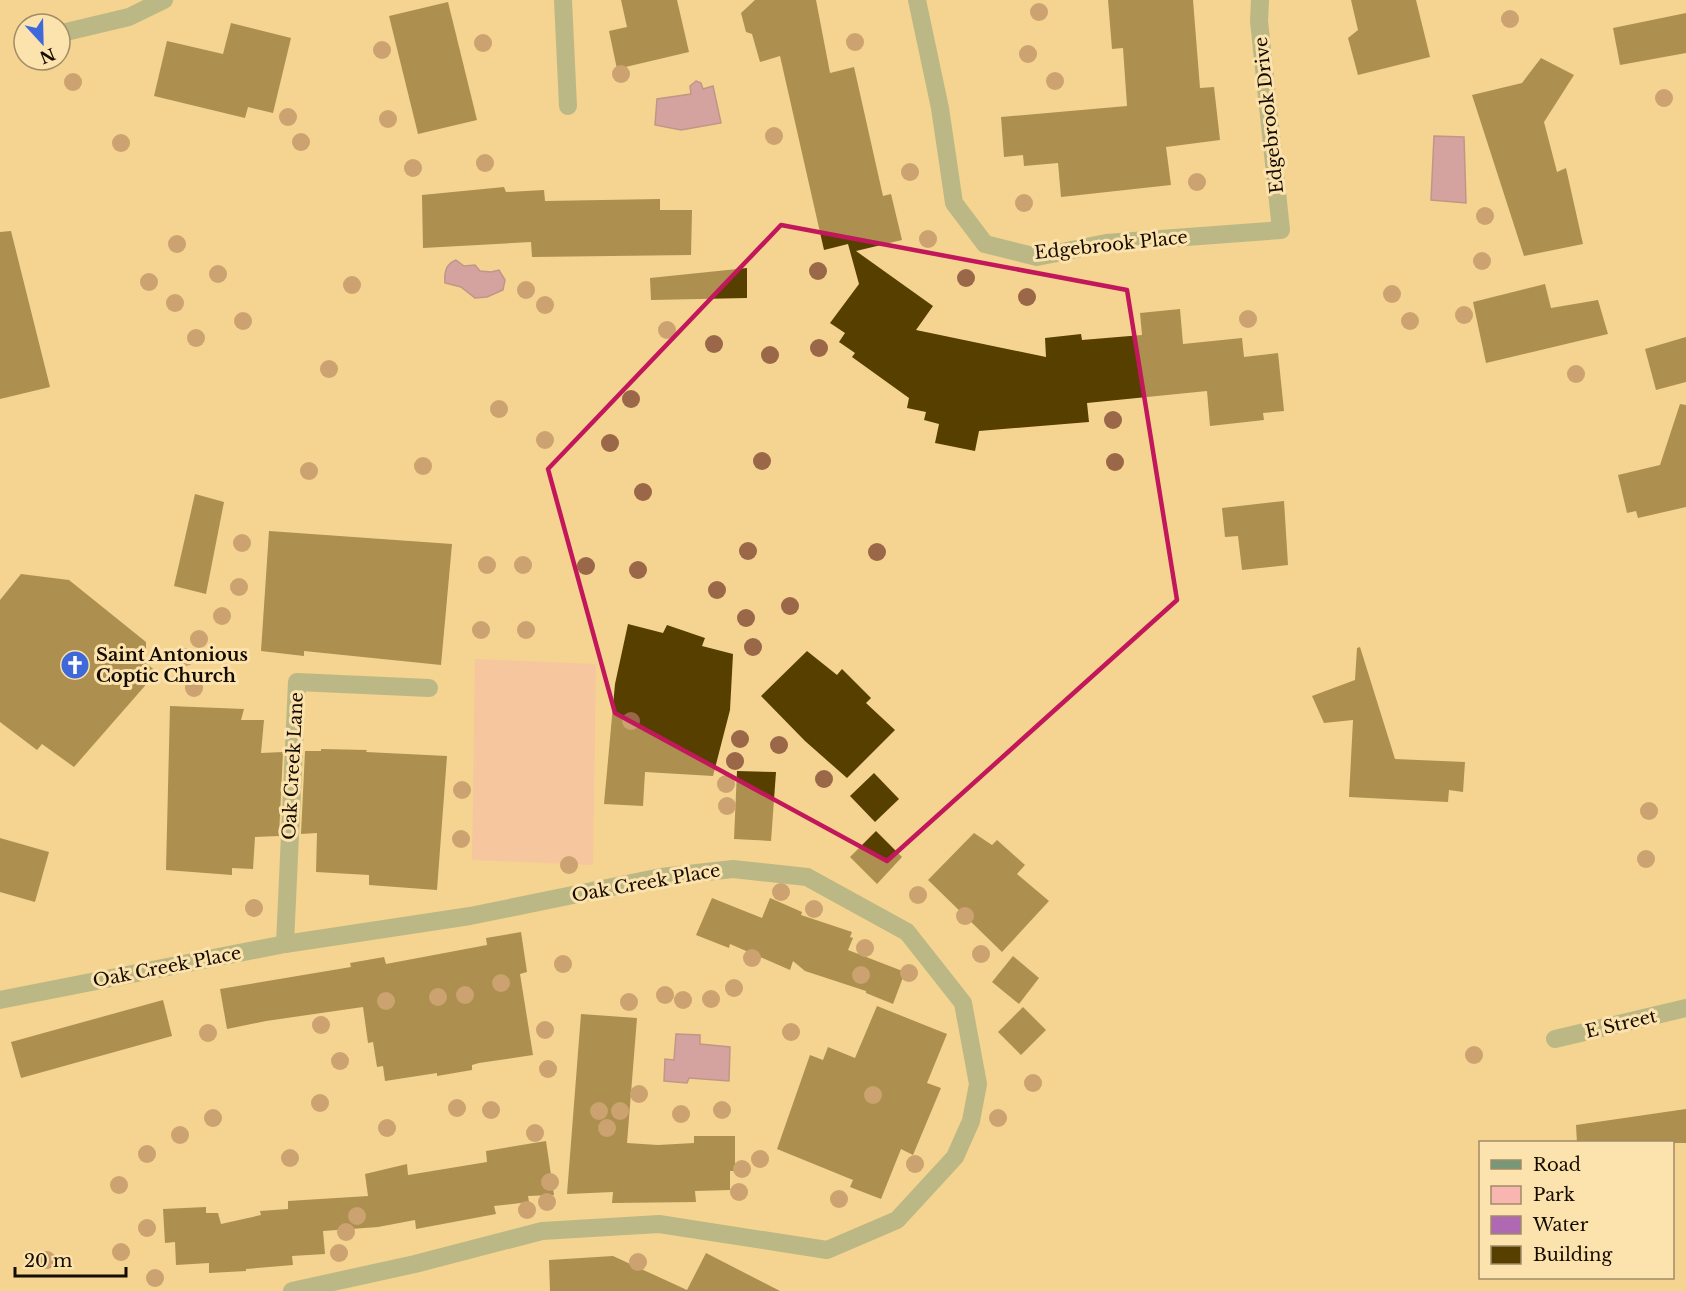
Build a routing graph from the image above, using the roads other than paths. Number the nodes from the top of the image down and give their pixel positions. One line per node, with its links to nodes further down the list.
1 (164, 0): 5 (street)
2 (563, 0): 6 (street)
3 (917, 0): 7 (street, Edgebrook Place)
4 (1260, 0): 7 (street, Edgebrook Drive)
5 (72, 31)
6 (568, 106)
7 (1281, 230)
8 (429, 688): 9 (street, Oak Creek Lane)
9 (285, 944): 10 (street, Oak Creek Place); 13 (street, Oak Creek Place)
10 (0, 1000)
11 (1686, 1008): 12 (street, E Street)
12 (1556, 1039)
13 (292, 1291)

